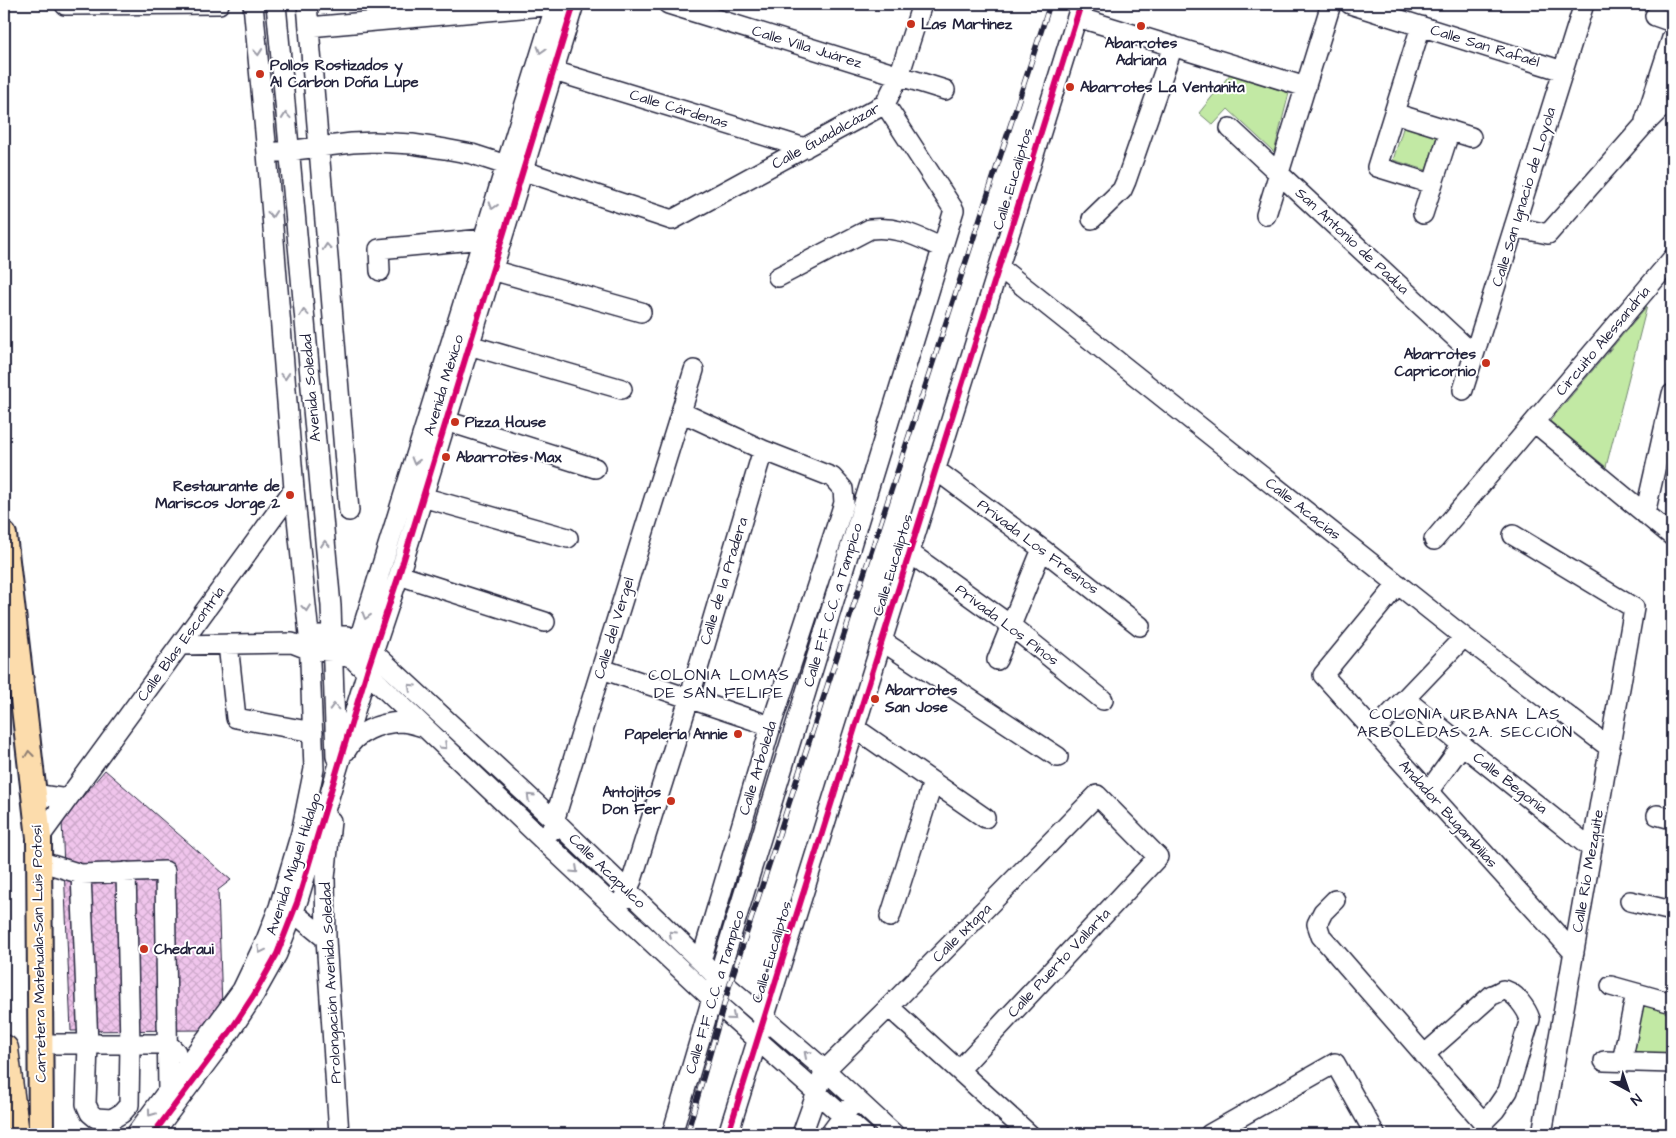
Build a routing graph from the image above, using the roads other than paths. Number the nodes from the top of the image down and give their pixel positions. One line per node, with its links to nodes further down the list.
1 (219, 4): 12 (street)
2 (253, 4): 33 (street, Avenida Soledad, one-way to 33)
3 (276, 4): 32 (street, Avenida Soledad, one-way to 3)
4 (307, 4): 15 (street)
5 (555, 4): 15 (street); 34 (street, Avenida México, one-way to 34)
6 (574, 4): 19 (street, Avenida México)
7 (668, 4): 20 (street, Calle Villa Juárez)
8 (922, 4): 20 (street, Calle Guadalcázar)
9 (1331, 4): 21 (street)
10 (1350, 4): 14 (street, Calle San Rafaél)
11 (1584, 4): 18 (street, Calle San Ignacio de Loyola)
12 (65, 5)
13 (1079, 10): 17 (street); 44 (street, Calle Eucaliptos)
14 (1421, 26): 18 (street, Calle San Rafaél); 25 (street)
15 (309, 27): 30 (street)
16 (1672, 38): 26 (street)
17 (1173, 46): 21 (street); 39 (street)
18 (1563, 70): 40 (street, Calle San Ignacio de Loyola)
19 (554, 71): 31 (street, Calle Cárdenas); 34 (street, Avenida México)
20 (899, 76): 22 (street, Calle Villa Juárez); 24 (street, Calle Guadalcázar)
21 (1306, 87): 35 (street)
22 (945, 90)
23 (1672, 97): 26 (street)
24 (885, 104): 31 (street, Calle Guadalcázar); 42 (street, Calle F.F. C.C. a Tampico)
25 (1394, 114): 28 (street); 36 (street)
26 (1644, 125): 40 (street)
27 (1230, 128): 35 (street, San Antonio de Padua)
28 (1450, 130): 29 (street); 36 (street)
29 (1471, 137)
30 (319, 148): 32 (street); 34 (street); 52 (street, one-way to 30)
31 (805, 148): 34 (street, Calle Guadalcázar)
32 (289, 151): 33 (street); 53 (street, Avenida Soledad, one-way to 32)
33 (267, 153): 63 (street, Avenida Soledad, one-way to 63)
34 (514, 168): 41 (street, Avenida México, one-way to 41); 45 (street, Avenida México)
35 (1279, 173): 37 (street); 50 (street, San Antonio de Padua)
36 (1432, 184): 38 (street)
37 (1266, 214)
38 (1423, 214)
39 (1092, 220)
40 (1514, 226): 50 (street, Calle San Ignacio de Loyola)
41 (483, 239): 46 (street); 85 (street, Avenida México, one-way to 85)
42 (943, 248): 47 (street); 123 (street, Calle F.F. C.C. a Tampico)
43 (1672, 259): 59 (street, Circuito Alessandría)
44 (999, 267): 62 (street, Calle Eucaliptos); 75 (street, Calle Acacias)
45 (492, 270): 48 (street); 49 (street, Avenida México)
46 (380, 271)
47 (778, 277)
48 (641, 312)
49 (469, 345): 54 (street); 58 (street, Avenida México)
50 (1474, 355): 55 (street, Calle San Ignacio de Loyola)
51 (694, 370): 57 (street, Calle del Vergel)
52 (338, 383): 53 (street); 65 (street)
53 (311, 389): 82 (street, Avenida Soledad, one-way to 53)
54 (622, 389)
55 (1463, 390)
56 (1672, 394): 66 (street)
57 (681, 412): 60 (street); 87 (street, Calle del Vergel)
58 (446, 421): 61 (street); 64 (street, Avenida México)
59 (1534, 422): 66 (street); 71 (street, Circuito Alessandría)
60 (763, 450): 89 (street, Calle de la Pradera); 91 (street, Calle Arboleda)
61 (595, 468)
62 (936, 470): 72 (street, Privada Los Fresnos); 73 (street, Calle Eucaliptos)
63 (294, 489): 81 (street, Avenida Soledad, one-way to 81); 84 (street, Calle Blas Escontría)
64 (422, 497): 70 (street); 74 (street, Avenida México)
65 (350, 511)
66 (1645, 514): 69 (street)
67 (4, 535): 103 (main road, Carretera Matehuala-San Luis Potosí, one-way to 67)
68 (1513, 535): 97 (street, Calle Río Mezquite)
69 (1672, 536)
70 (568, 538)
71 (1434, 540)
72 (1042, 549): 77 (street); 78 (street, Privada Los Fresnos)
73 (910, 553): 77 (street, Privada Los Pinos); 80 (street, Calle Eucaliptos)
74 (398, 575): 76 (street); 85 (street, Avenida México)
75 (1398, 584): 79 (street, Calle Acacias); 94 (street, Andador Bugambilias)
76 (545, 622)
77 (1010, 625): 86 (street); 90 (street, Privada Los Pinos)
78 (1140, 626)
79 (1464, 636): 88 (street); 97 (street, Calle Acacias)
80 (882, 641): 93 (street, Calle Eucaliptos); 98 (street)
81 (310, 642): 82 (street, Calle Acapulco); 83 (street); 95 (street, Avenida Soledad)
82 (332, 643): 85 (street, Calle Acapulco); 100 (street, Avenida Soledad, one-way to 82)
83 (228, 644): 84 (street); 95 (street)
84 (180, 645): 104 (street, Calle Blas Escontría)
85 (363, 656): 92 (street, Calle Acapulco); 100 (street, Avenida México); 106 (street, Calle Acapulco, one-way to 85)
86 (996, 660)
87 (602, 669): 89 (street); 106 (street, Calle del Vergel)
88 (1405, 698): 94 (street); 96 (street, Calle Begonia)
89 (689, 699): 91 (street); 113 (street, Calle de la Pradera)
90 (1103, 700)
91 (771, 726): 122 (street, Calle Arboleda)
92 (424, 727): 100 (street); 107 (street, Calle Acapulco, one-way to 107)
93 (855, 728): 101 (street); 129 (street, Calle Eucaliptos)
94 (1374, 731): 102 (street, Andador Bugambilias)
95 (313, 732): 99 (street, Avenida Soledad)
96 (1462, 745): 102 (street); 108 (street, Calle Begonia)
97 (1610, 748): 108 (street, Calle Río Mezquite)
98 (1058, 757)
99 (314, 769): 135 (street, Avenida Miguel Hidalgo, one-way to 135)
100 (336, 773): 118 (street, Avenida Miguel Hidalgo); 120 (street, Prolongación Avenida Soledad)
101 (932, 782): 105 (street); 119 (street)
102 (1428, 792): 121 (street, Andador Bugambilias)
103 (34, 794): 104 (street); 109 (main road, Carretera Matehuala-San Luis Potosí)
104 (67, 799): 109 (street, Calle Blas Escontría)
105 (985, 818)
106 (555, 821): 107 (street, Calle del Vergel); 113 (street, Calle Acapulco)
107 (547, 844): 116 (street, Calle Acapulco, one-way to 116)
108 (1592, 849): 121 (street, Calle Río Mezquite)
109 (39, 850): 112 (street); 131 (main road, Carretera Matehuala-San Luis Potosí)
110 (1158, 857): 128 (street, Calle Ixtapa); 139 (street, Calle Puerto Vallarta)
111 (126, 872): 112 (street); 133 (street); 134 (street)
112 (81, 874): 132 (street)
113 (627, 890): 116 (street, Calle de la Pradera); 122 (street, Calle Acapulco, one-way to 113)
114 (1335, 900): 137 (street)
115 (1630, 901): 117 (street)
116 (618, 911): 126 (street, Calle Acapulco)
117 (1672, 911)
118 (293, 912): 120 (street); 149 (street, Avenida Miguel Hidalgo)
119 (890, 917)
120 (326, 939): 150 (street, Prolongación Avenida Soledad)
121 (1574, 953): 160 (street, Calle Río Mezquite)
122 (701, 961): 123 (street, Calle Acapulco)
123 (718, 978): 126 (street, Calle F.F. C.C. a Tampico); 129 (street, Calle Acapulco)
124 (1611, 986): 125 (street)
125 (1636, 993): 127 (street); 138 (street)
126 (713, 1000): 130 (street, Calle Acapulco, one-way to 130); 151 (street, Calle F.F. C.C. a Tampico)
127 (1672, 1003)
128 (893, 1011): 139 (street); 140 (street, Calle Ixtapa)
129 (765, 1017): 130 (street, Calle Eucaliptos); 140 (street, Calle Acapulco, one-way to 129)
130 (757, 1039): 142 (street, Calle Acapulco); 152 (street, Calle Eucaliptos)
131 (40, 1044): 132 (street); 147 (main road, Carretera Matehuala-San Luis Potosí)
132 (88, 1044): 133 (street); 133 (street)
133 (130, 1044): 134 (street)
134 (168, 1044): 135 (street); 141 (street)
135 (200, 1047): 141 (street, Avenida Miguel Hidalgo)
136 (4, 1049): 146 (highway)
137 (1424, 1055): 145 (street); 145 (street)
138 (1672, 1063)
139 (960, 1070): 157 (street)
140 (829, 1074): 142 (street); 143 (street, Calle Acapulco)
141 (168, 1091): 148 (street, Avenida Miguel Hidalgo, one-way to 148)
142 (818, 1093): 144 (street, Calle Acapulco); 153 (street)
143 (857, 1100): 144 (street); 156 (street, Calle Acapulco)
144 (843, 1115): 154 (street); 155 (street, Calle Acapulco)
145 (1483, 1128)
146 (15, 1134)
147 (41, 1134)
148 (136, 1134)
149 (153, 1134)
150 (339, 1134)
151 (672, 1134)
152 (728, 1134)
153 (802, 1134)
154 (830, 1134)
155 (863, 1134)
156 (894, 1134)
157 (1029, 1134)
158 (1210, 1134): 159 (street)
159 (1375, 1134)
160 (1542, 1134)

